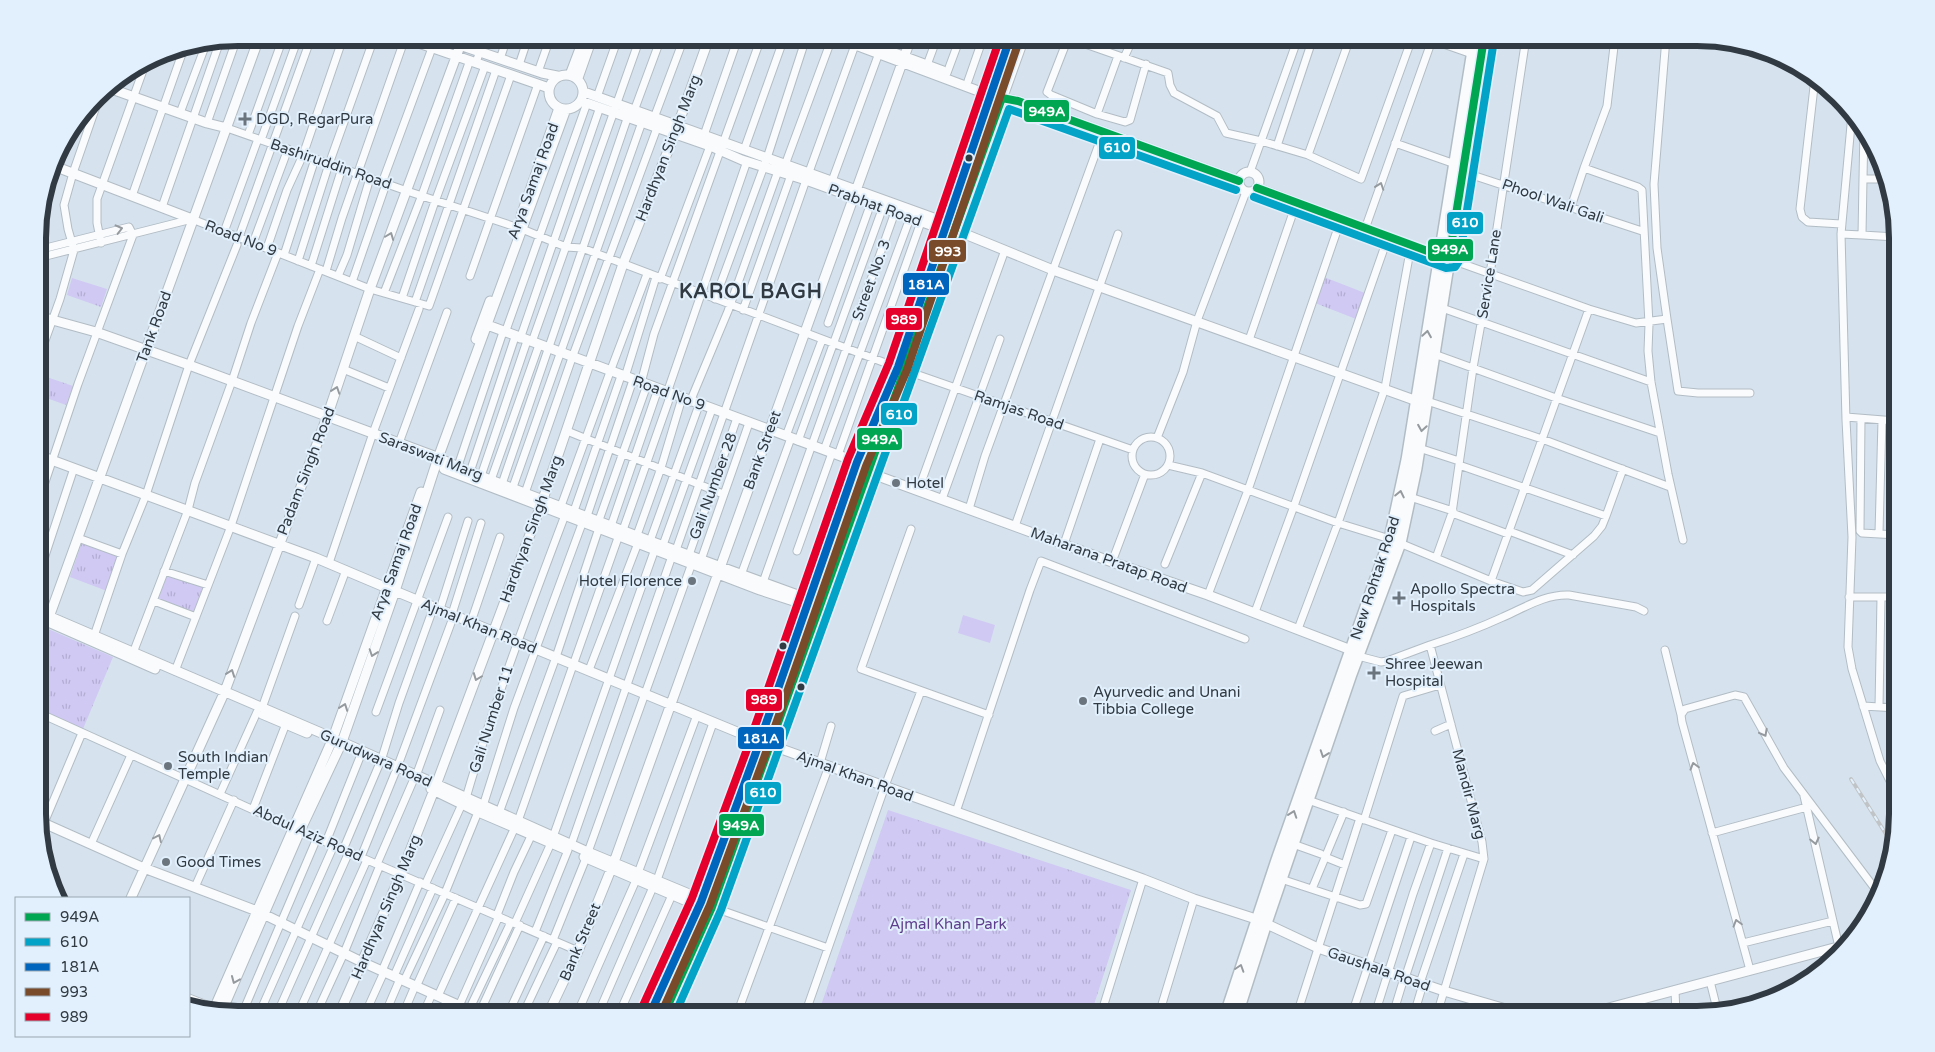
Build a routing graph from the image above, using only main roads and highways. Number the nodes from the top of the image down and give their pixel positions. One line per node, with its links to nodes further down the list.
1 (1474, 46): 3 (main road, New Rohtak Road)
2 (1482, 46): 3 (main road, New Rohtak Road)
3 (1459, 168): 4 (main road, New Rohtak Road)
4 (1445, 258): 5 (main road, New Rohtak Road, one-way to 4); 5 (main road, New Rohtak Road)
5 (1422, 401): 6 (main road, New Rohtak Road, one-way to 5); 6 (main road, New Rohtak Road, one-way to 6)
6 (1395, 541): 7 (main road, New Rohtak Road)
7 (1355, 653): 8 (main road, New Rohtak Road, one-way to 7); 8 (main road, New Rohtak Road, one-way to 8)
8 (1261, 921): 9 (main road, New Rohtak Road, one-way to 8); 10 (main road, New Rohtak Road)
9 (1229, 1006)
10 (1239, 1006)

